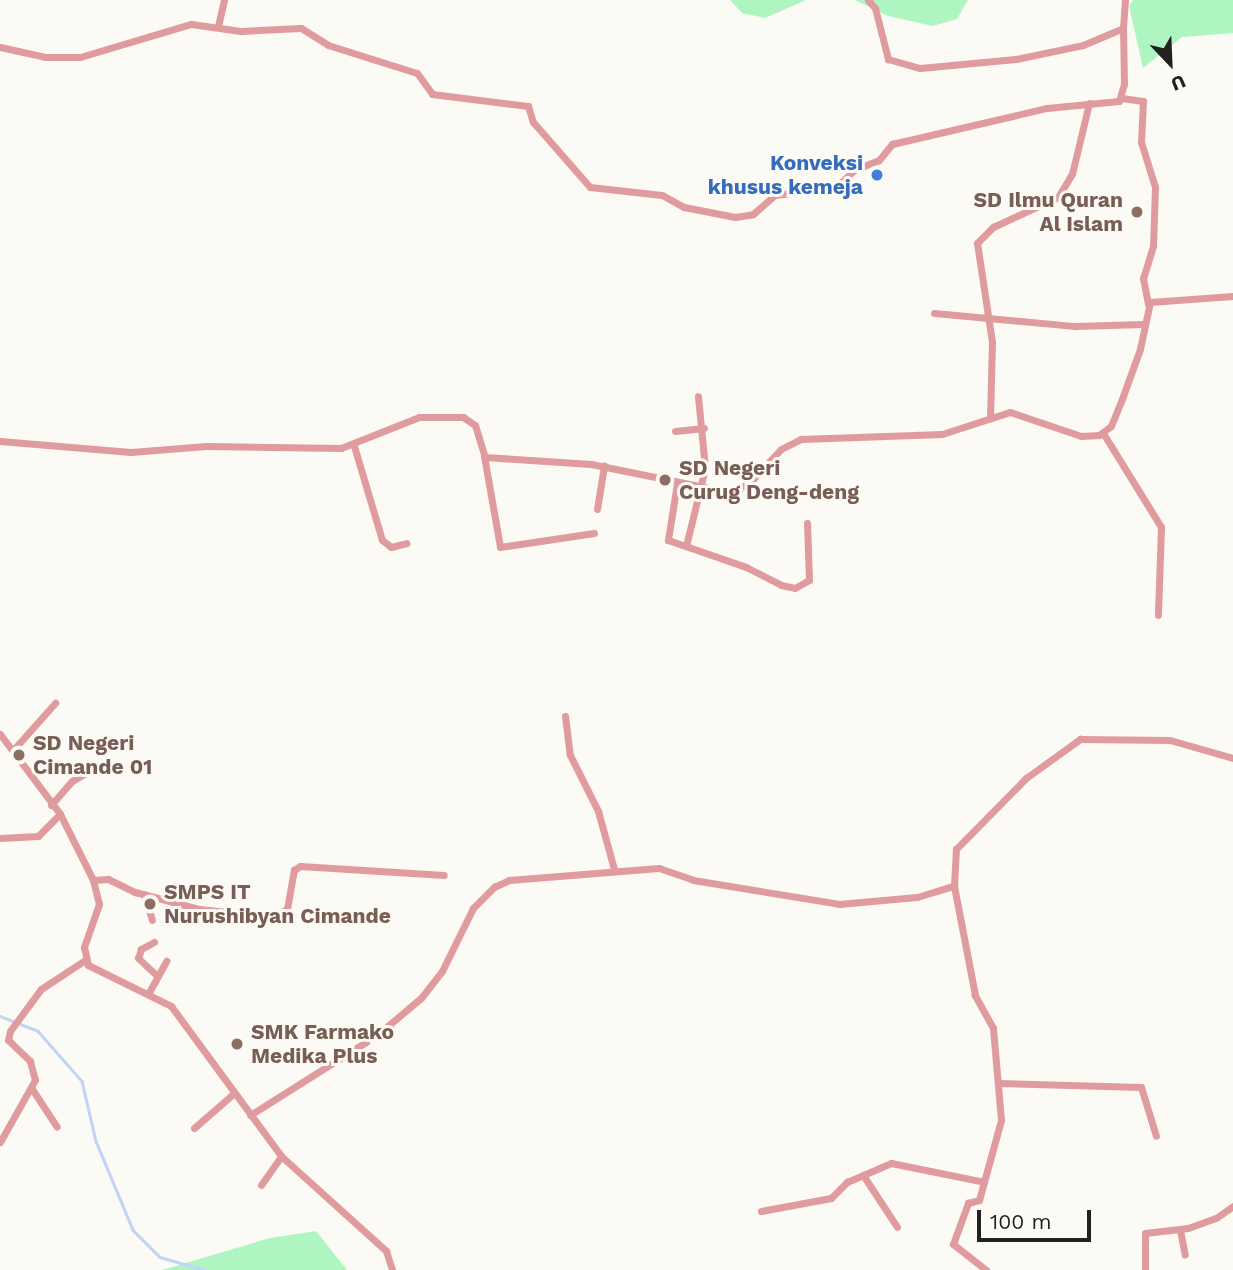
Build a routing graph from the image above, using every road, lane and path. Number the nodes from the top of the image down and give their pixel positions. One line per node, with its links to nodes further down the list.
1 (224, 0): 4 (street)
2 (868, 0): 5 (street)
3 (1125, 0): 5 (street)
4 (218, 26): 6 (street); 8 (street)
5 (1123, 28): 7 (street)
6 (0, 47)
7 (1122, 98): 8 (street); 10 (street)
8 (1089, 103): 12 (street)
9 (1233, 296): 10 (street)
10 (1148, 304): 13 (street)
11 (934, 313): 12 (street)
12 (990, 319): 13 (street); 15 (street)
13 (1144, 324): 18 (street)
14 (698, 396): 16 (street)
15 (990, 418): 18 (street); 24 (street)
16 (704, 428): 17 (street); 24 (street)
17 (675, 431)
18 (1103, 433): 30 (street)
19 (0, 441): 20 (street)
20 (354, 446): 21 (street); 28 (street)
21 (484, 456): 22 (street); 27 (street)
22 (604, 466): 23 (street); 25 (street)
23 (677, 483): 24 (street); 29 (street)
24 (699, 489): 29 (street)
25 (597, 509)
26 (807, 523): 29 (street)
27 (594, 533)
28 (407, 543)
29 (686, 547)
30 (1158, 615)
31 (55, 703): 34 (street)
32 (565, 716): 40 (street)
33 (0, 734): 34 (street)
34 (13, 749): 37 (street)
35 (1233, 758): 43 (street)
36 (86, 773): 37 (street)
37 (51, 805): 38 (street)
38 (60, 814): 39 (street); 42 (street)
39 (0, 838)
40 (614, 869): 43 (street); 54 (street)
41 (444, 874): 44 (street)
42 (93, 880): 44 (street); 47 (street)
43 (954, 886): 51 (street)
44 (144, 894): 45 (street)
45 (152, 920)
46 (154, 942): 49 (street)
47 (85, 960): 50 (street); 52 (street)
48 (166, 961): 49 (street)
49 (157, 976): 50 (street)
50 (148, 994): 53 (street)
51 (998, 1083): 57 (street); 61 (street)
52 (32, 1088): 55 (street); 58 (street)
53 (232, 1094): 54 (street); 56 (street)
54 (250, 1115): 59 (street)
55 (57, 1127)
56 (194, 1128)
57 (1156, 1136)
58 (0, 1142)
59 (281, 1156): 62 (street); 68 (street)
60 (863, 1175): 61 (street); 64 (street); 65 (street)
61 (984, 1182): 69 (street)
62 (261, 1185)
63 (1233, 1206): 66 (street)
64 (761, 1211)
65 (897, 1227)
66 (1180, 1230): 67 (street); 70 (street)
67 (1185, 1255)
68 (392, 1270)
69 (986, 1270)
70 (1145, 1270)

